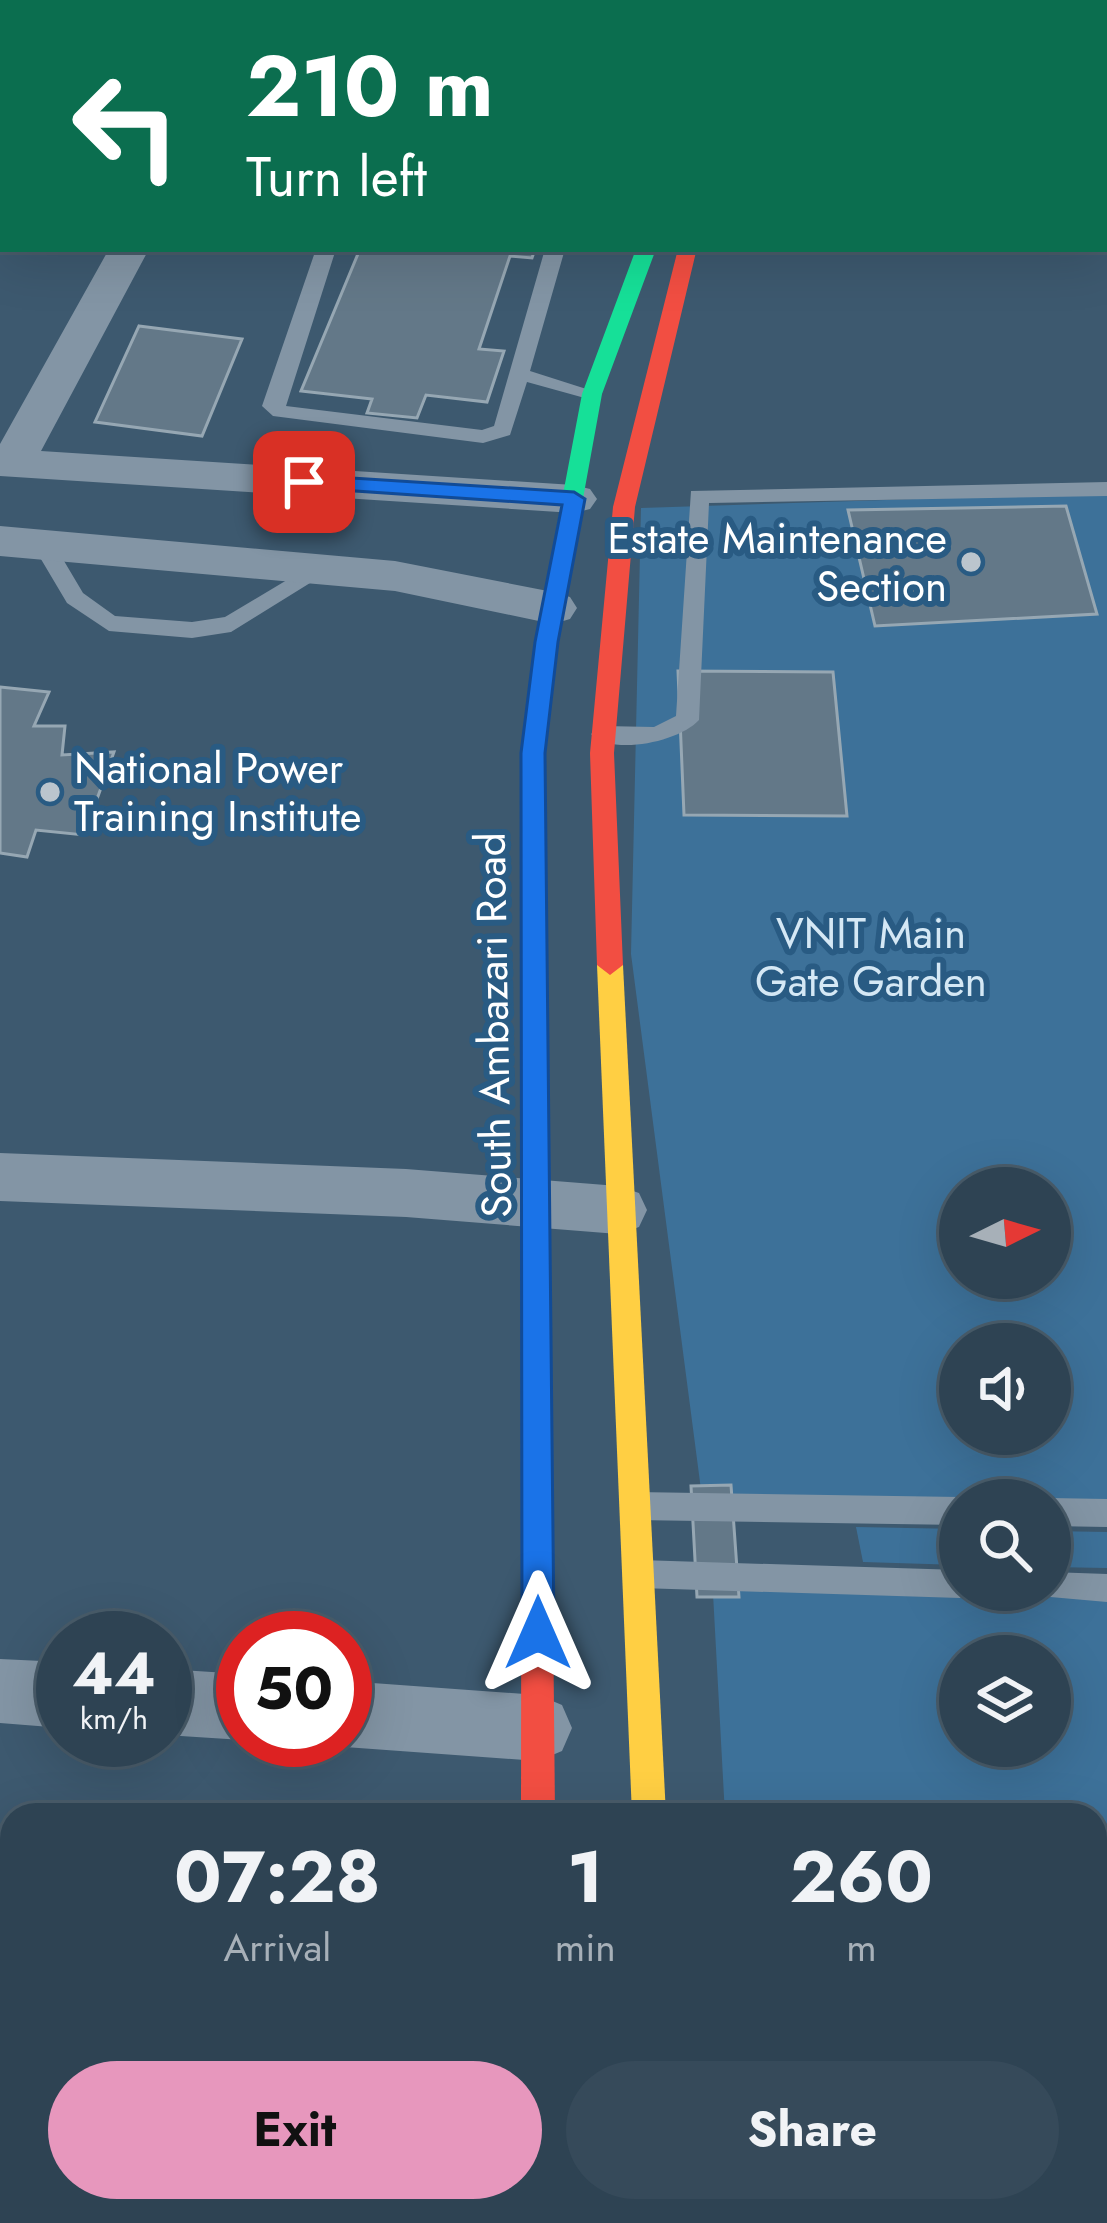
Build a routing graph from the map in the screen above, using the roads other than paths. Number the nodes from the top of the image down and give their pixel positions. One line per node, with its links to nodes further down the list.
1 (127, 252): 8 (street)
2 (325, 252): 6 (lane)
3 (554, 252): 6 (lane)
4 (645, 252): 7 (main road, South Ambazari Road)
5 (686, 252): 14 (main road)
6 (519, 374): 7 (lane)
7 (592, 394): 10 (main road, South Ambazari Road)
8 (6, 462): 10 (street)
9 (1107, 489): 14 (lane)
10 (574, 499): 13 (main road, South Ambazari Road)
11 (22, 543): 12 (street); 12 (lane)
12 (320, 570): 13 (street)
13 (553, 608): 16 (main road, South Ambazari Road)
14 (603, 734): 17 (main road)
15 (0, 1177): 16 (street)
16 (537, 1205): 17 (street); 29 (main road, South Ambazari Road)
17 (618, 1210): 18 (main road)
18 (631, 1506): 19 (lane); 22 (main road)
19 (939, 1510)
20 (1071, 1513): 21 (lane)
21 (1107, 1514)
22 (636, 1574): 23 (lane); 31 (main road)
23 (939, 1583)
24 (1071, 1587): 25 (lane)
25 (1107, 1588)
26 (0, 1691): 27 (street)
27 (36, 1693)
28 (372, 1716): 29 (street)
29 (538, 1728): 30 (main road, South Ambazari Road)
30 (538, 1803)
31 (648, 1803)

